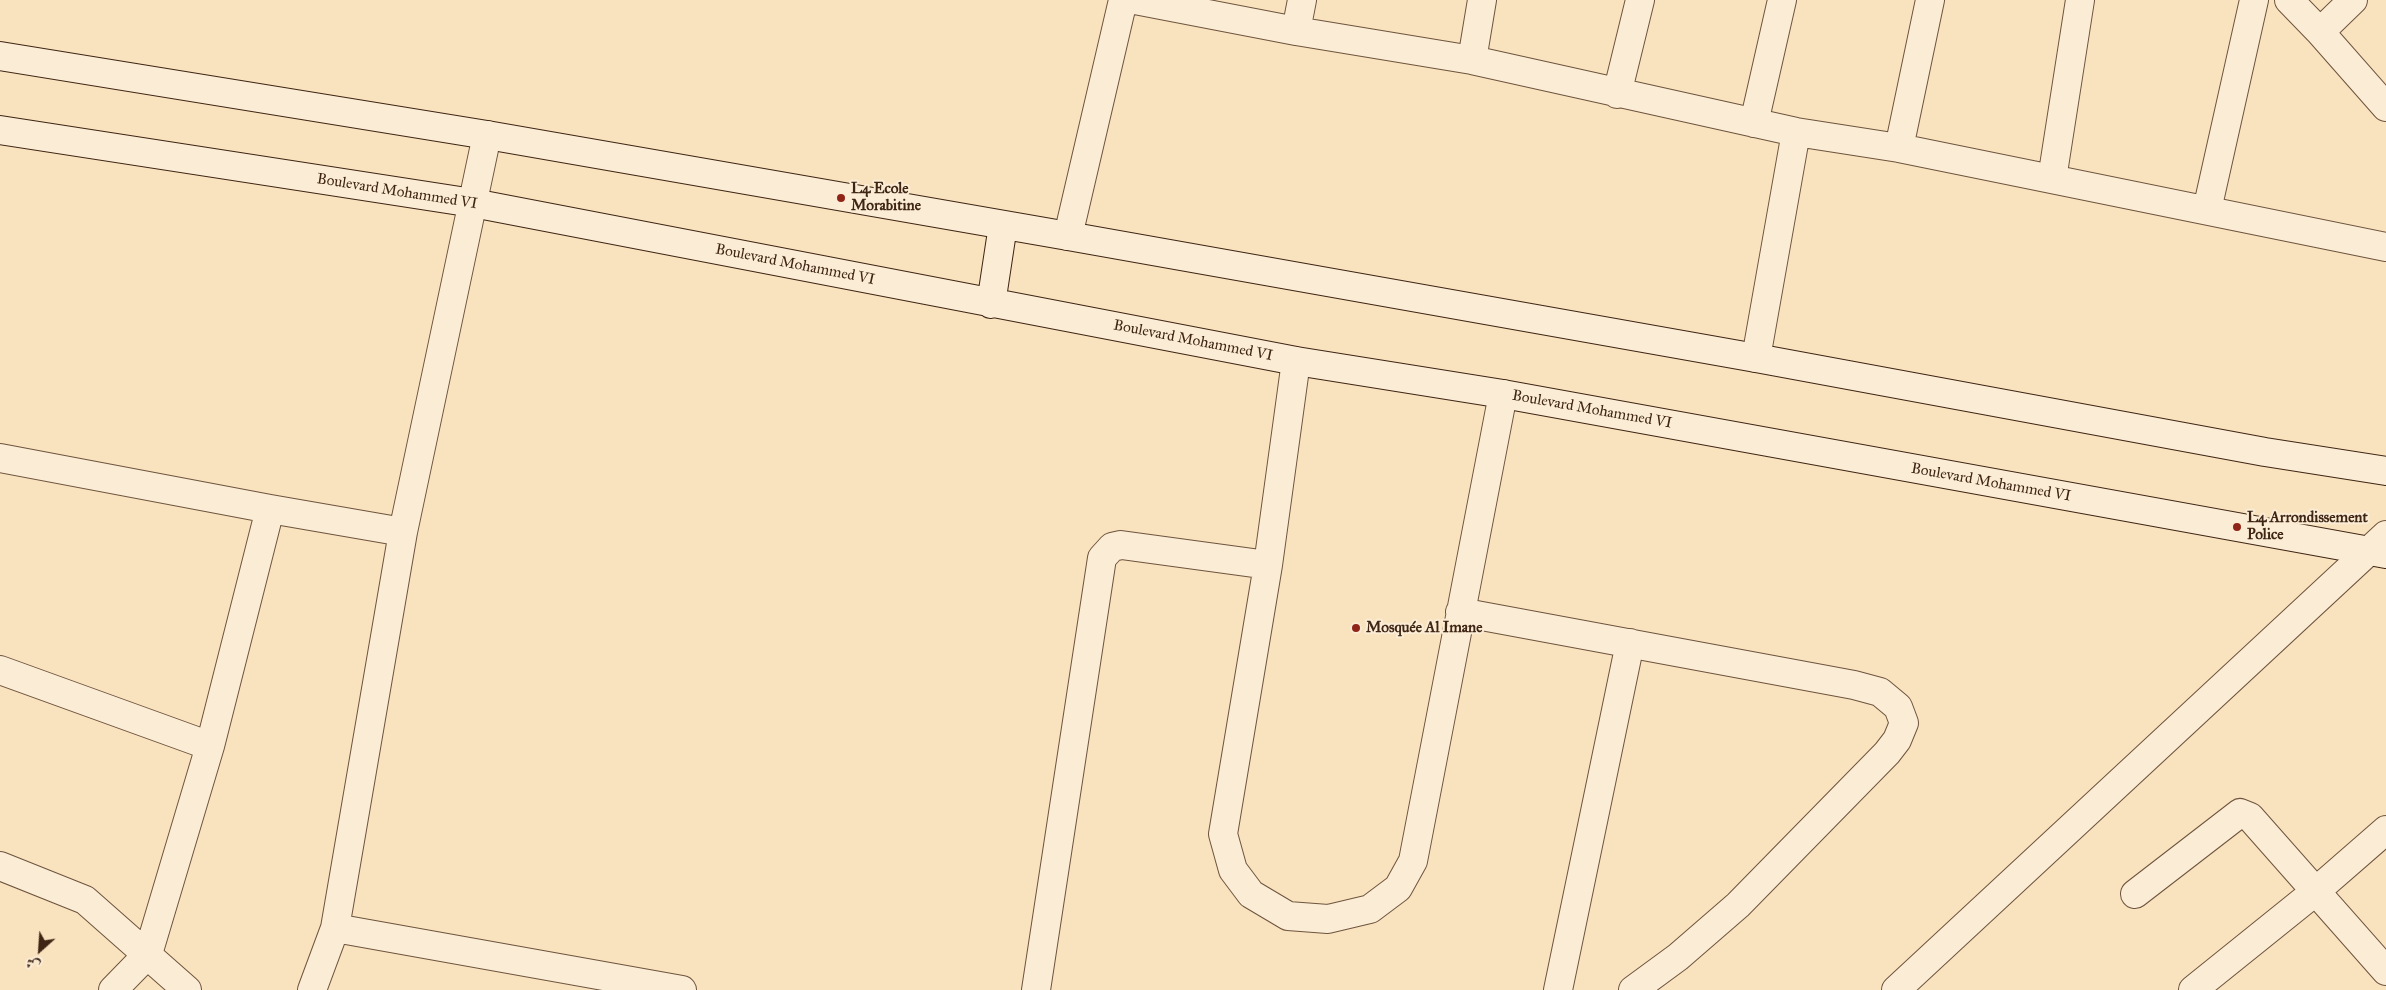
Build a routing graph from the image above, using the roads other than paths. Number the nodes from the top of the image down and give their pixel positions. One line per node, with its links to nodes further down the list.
1 (1123, 0): 27 (street)
2 (1135, 0): 12 (street)
3 (1302, 0): 12 (street)
4 (1482, 0): 15 (street)
5 (1640, 0): 16 (street)
6 (1782, 0): 18 (street)
7 (1930, 0): 22 (street)
8 (2080, 0): 23 (street)
9 (2254, 0): 25 (street)
10 (2289, 0): 13 (street)
11 (2353, 0): 13 (street)
12 (1296, 31): 15 (street)
13 (2320, 32): 17 (street)
14 (0, 56): 21 (street)
15 (1472, 60): 16 (street)
16 (1617, 94): 18 (street)
17 (2386, 107)
18 (1754, 123): 20 (street)
19 (0, 130): 24 (street, Boulevard Mohammed VI)
20 (1796, 132): 22 (street); 30 (street)
21 (487, 135): 24 (street); 26 (street)
22 (1899, 148): 23 (street)
23 (2052, 179): 25 (street)
24 (473, 203): 29 (street, Boulevard Mohammed VI); 36 (street)
25 (2207, 210): 28 (street)
26 (1003, 225): 27 (street); 29 (street)
27 (1068, 236): 30 (street)
28 (2386, 247)
29 (991, 304): 31 (street, Boulevard Mohammed VI)
30 (1756, 358): 34 (street)
31 (1296, 361): 32 (street, Boulevard Mohammed VI); 38 (street)
32 (1503, 394): 37 (street, Boulevard Mohammed VI); 39 (street)
33 (0, 458): 35 (street)
34 (2386, 471)
35 (270, 509): 36 (street); 42 (street)
36 (403, 532): 47 (street)
37 (2381, 547): 57 (street)
38 (1268, 565): 39 (street); 54 (street)
39 (1460, 612): 40 (street)
40 (1630, 643): 55 (street); 56 (street)
41 (0, 670): 42 (street)
42 (210, 746): 48 (street)
43 (2386, 830): 45 (street)
44 (0, 866): 48 (street)
45 (2316, 890): 46 (street); 49 (street); 58 (street)
46 (2135, 894)
47 (335, 928): 52 (street); 53 (street)
48 (148, 954): 50 (street); 51 (street)
49 (2386, 971)
50 (113, 990)
51 (188, 990)
52 (312, 990)
53 (682, 990)
54 (1036, 990)
55 (1558, 990)
56 (1633, 990)
57 (1896, 990)
58 (2193, 990)

